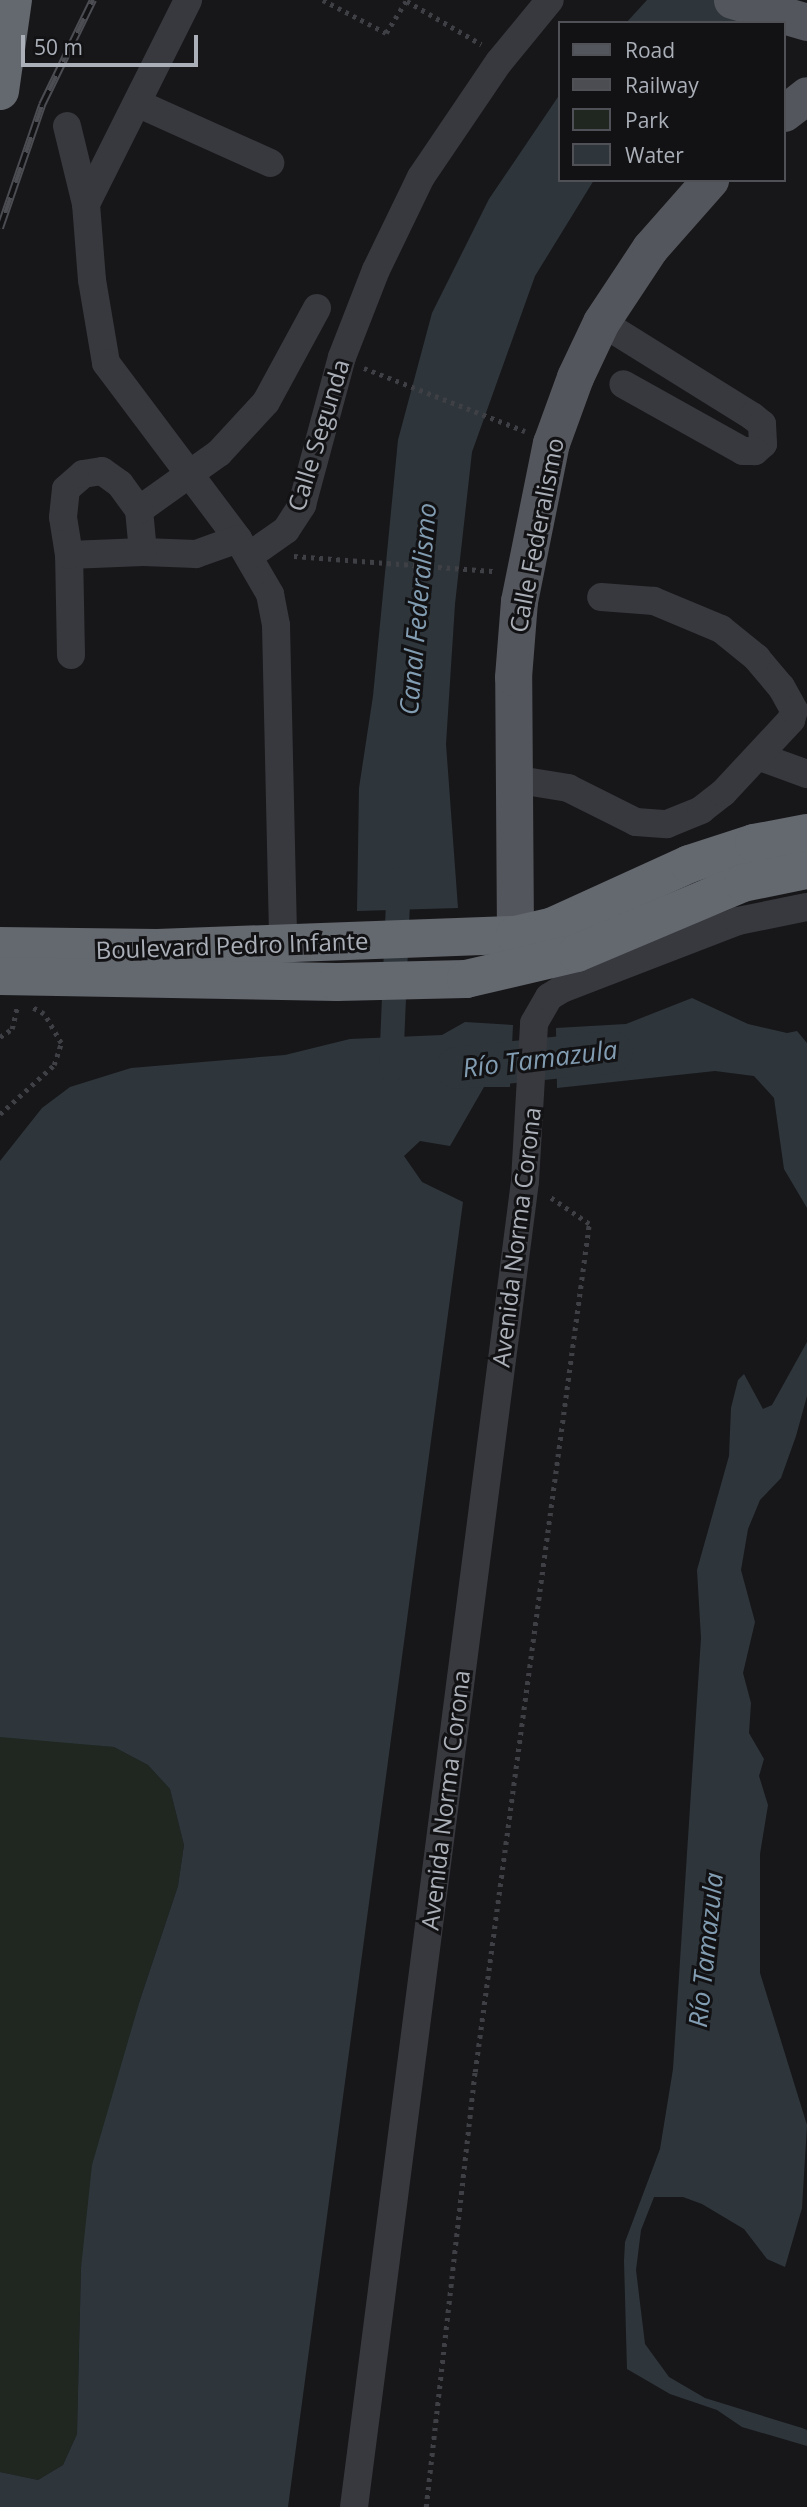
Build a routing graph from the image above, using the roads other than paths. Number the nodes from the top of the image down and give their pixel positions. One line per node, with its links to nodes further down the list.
1 (13, 0): 6 (highway)
2 (188, 0): 8 (street)
3 (551, 0): 19 (street, Calle Segunda)
4 (732, 0): 5 (main road)
5 (807, 22)
6 (0, 91)
7 (807, 95): 9 (main road)
8 (139, 104): 11 (street); 13 (street)
9 (786, 111)
10 (67, 126): 13 (street)
11 (270, 163)
12 (708, 182): 15 (main road, Calle Federalismo)
13 (86, 204): 17 (street)
14 (317, 308): 17 (street)
15 (601, 322): 16 (street); 26 (main road, Calle Federalismo)
16 (623, 384)
17 (189, 475): 18 (street); 19 (street)
18 (139, 510): 20 (street); 21 (street)
19 (244, 548): 20 (street, Calle Segunda); 32 (street)
20 (143, 552): 21 (street, Calle Segunda)
21 (69, 555): 23 (street)
22 (601, 597): 24 (street)
23 (71, 656)
24 (760, 757): 25 (street); 26 (street)
25 (807, 774)
26 (514, 785): 30 (main road, Calle Federalismo)
27 (807, 833): 30 (highway, Boulevard Pedro Infante)
28 (807, 870): 33 (highway, Boulevard Pedro Infante)
29 (807, 907): 34 (street, Avenida Norma Corona)
30 (516, 935): 32 (highway, Boulevard Pedro Infante)
31 (0, 943): 32 (highway, Boulevard Pedro Infante)
32 (283, 944)
33 (9, 988)
34 (354, 2507)

